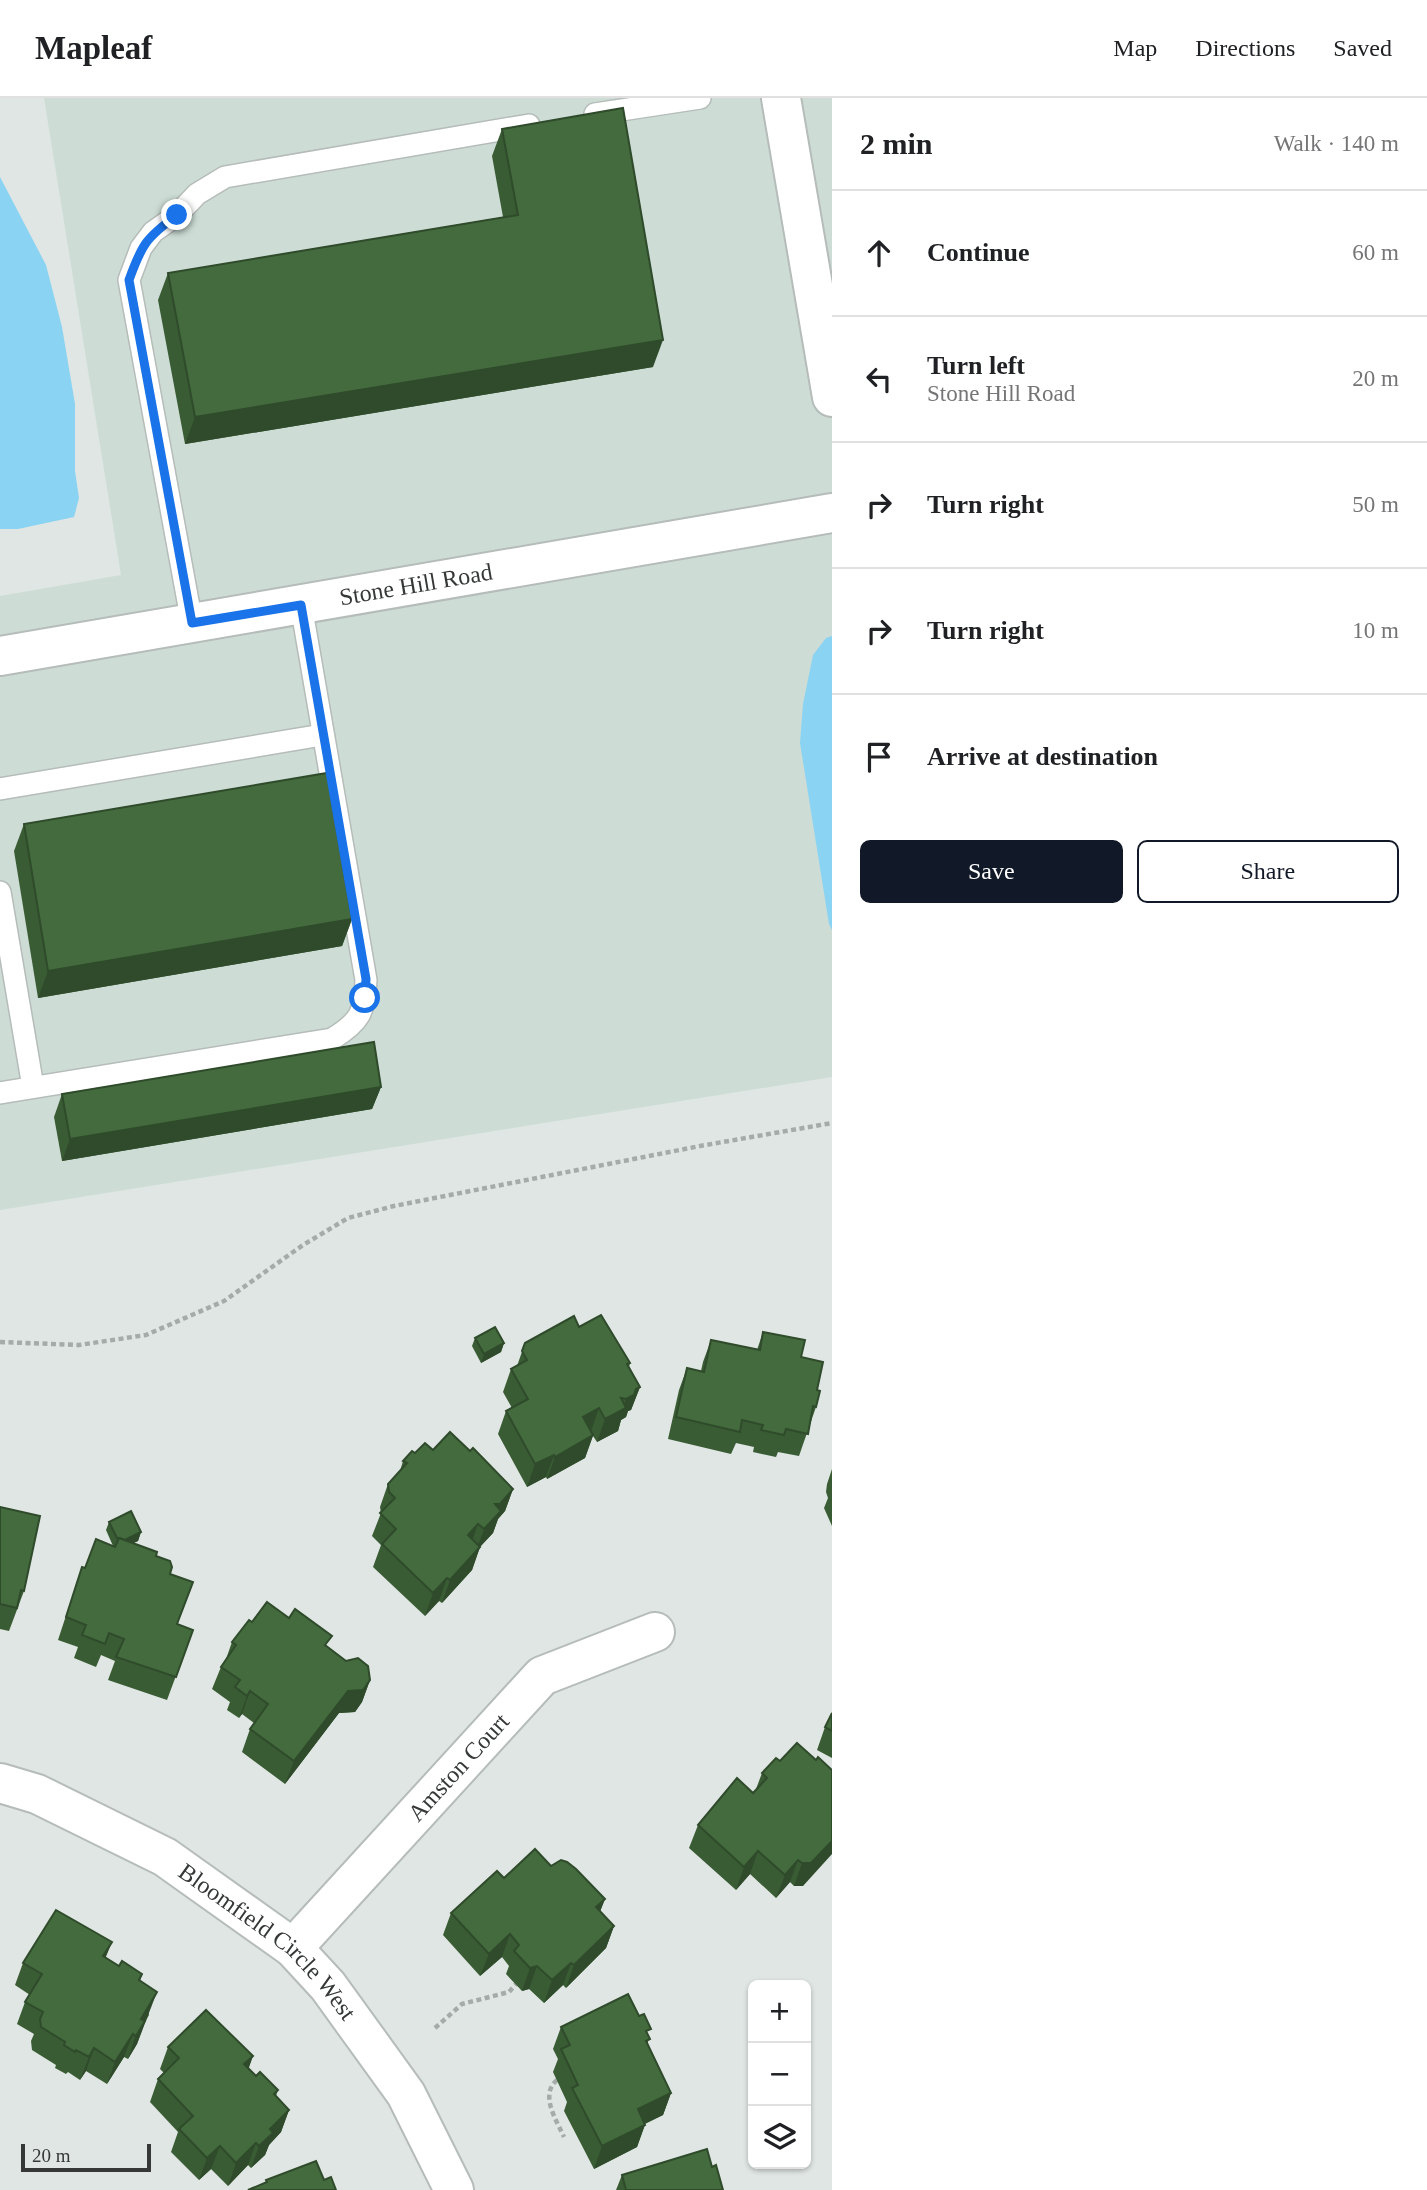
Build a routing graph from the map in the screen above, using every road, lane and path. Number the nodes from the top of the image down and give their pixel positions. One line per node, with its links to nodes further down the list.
1 (700, 98): 3 (lane)
2 (781, 98): 6 (street)
3 (655, 101): 4 (lane)
4 (573, 118)
5 (546, 122): 9 (lane)
6 (832, 397)
7 (832, 513): 8 (street, Stone Hill Road)
8 (301, 605): 9 (street, Stone Hill Road); 11 (lane)
9 (192, 623): 10 (street, Stone Hill Road)
10 (0, 656)
11 (322, 735): 12 (lane); 14 (lane)
12 (0, 789)
13 (0, 892): 14 (lane)
14 (33, 1087): 15 (lane)
15 (0, 1093)
16 (832, 1123): 17 (path)
17 (0, 1342)
18 (654, 1632): 20 (street, Amston Court)
19 (0, 1783): 20 (street, Bloomfield Circle West)
20 (293, 1948): 25 (street, Bloomfield Circle West)
21 (516, 1984): 22 (path)
22 (435, 2028)
23 (557, 2080): 24 (path)
24 (564, 2137)
25 (454, 2190)

